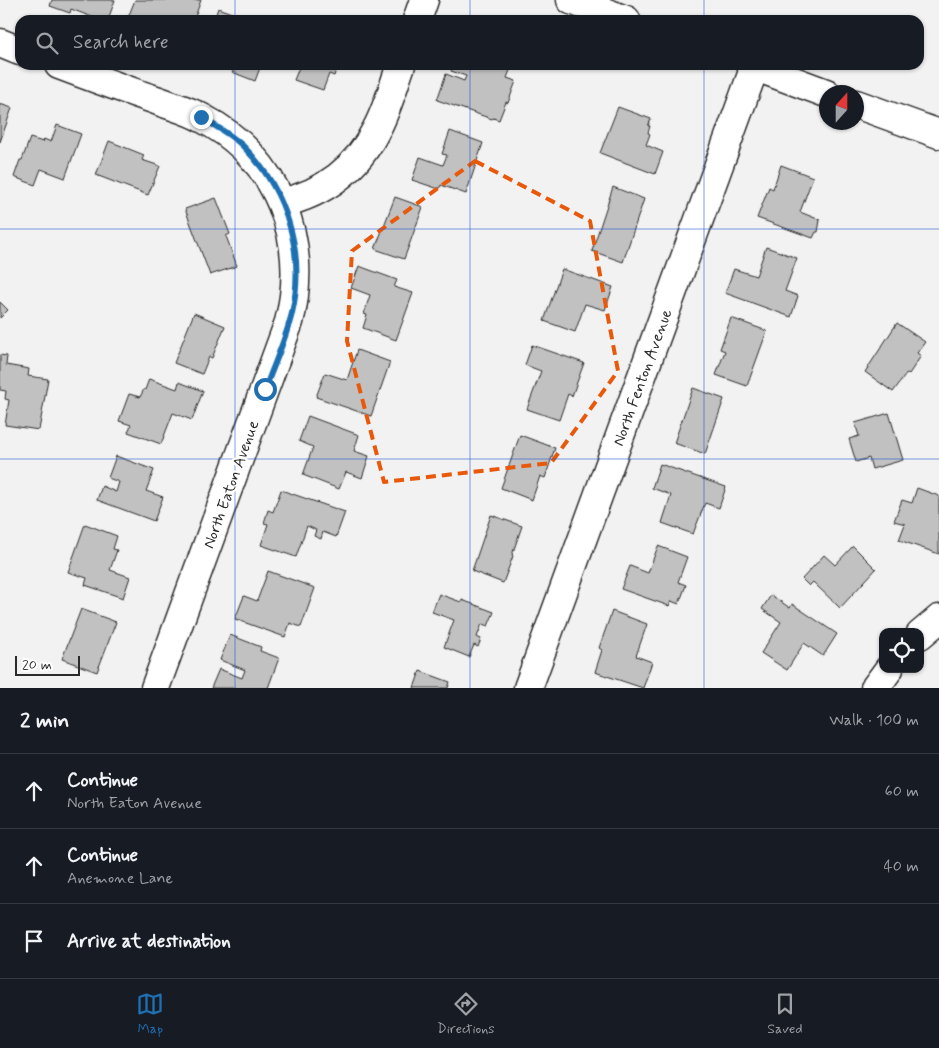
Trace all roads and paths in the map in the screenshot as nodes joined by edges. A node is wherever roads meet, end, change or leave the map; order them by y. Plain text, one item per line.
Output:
1 (424, 0) edge
2 (571, 0) edge
3 (419, 15) edge
4 (612, 15) edge
5 (0, 43) edge
6 (15, 49) edge
7 (73, 70) edge
8 (398, 70) edge
9 (752, 70) edge
10 (764, 70) edge
11 (819, 90) edge
12 (864, 107) edge
13 (939, 134) edge
14 (282, 203) junction
15 (939, 619) edge
16 (924, 632) edge
17 (886, 673) edge
18 (155, 688) edge
19 (528, 688) edge
20 (875, 688) edge

1 - 3 street
2 - 4 street
5 - 6 street
7 - 14 street, North Eaton Avenue
8 - 14 street
9 - 19 street, North Fenton Avenue
10 - 11 street
12 - 13 street
14 - 18 street, North Eaton Avenue
15 - 16 street
17 - 20 street

